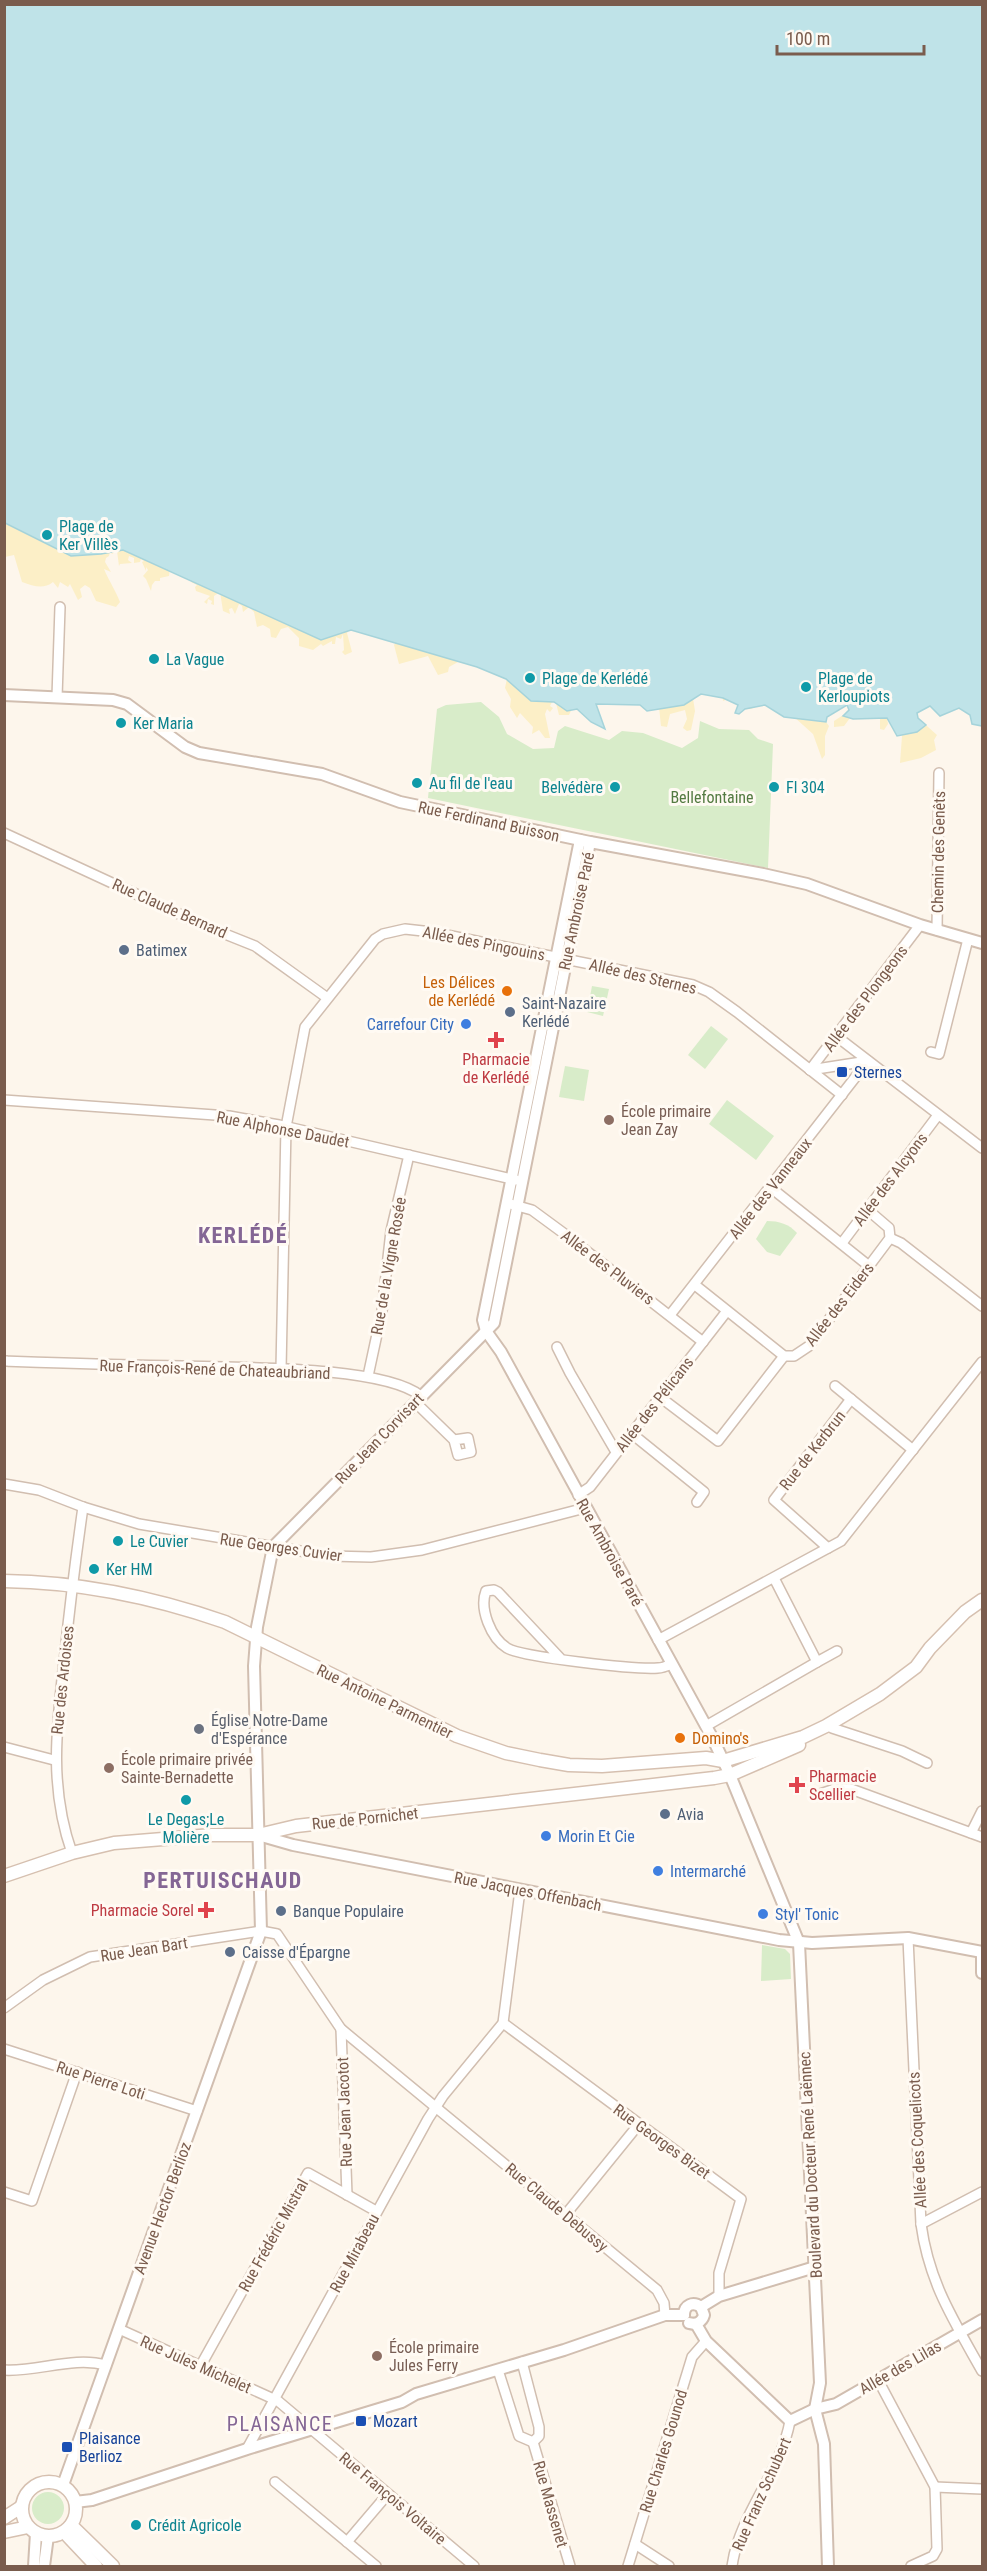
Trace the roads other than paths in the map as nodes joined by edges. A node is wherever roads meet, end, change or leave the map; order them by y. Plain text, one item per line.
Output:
1 (60, 607) dead end
2 (4, 695) edge
3 (57, 698) junction
4 (939, 773) dead end
5 (4, 833) edge
6 (585, 841) junction
7 (920, 926) junction
8 (937, 930) junction
9 (968, 939) junction
10 (982, 943) edge
11 (562, 959) junction
12 (326, 997) junction
13 (836, 1036) junction
14 (931, 1052) dead end
15 (868, 1061) junction
16 (810, 1070) junction
17 (842, 1095) junction
18 (4, 1100) edge
19 (938, 1115) junction
20 (286, 1127) junction
21 (982, 1148) edge
22 (409, 1155) junction
23 (517, 1180) junction
24 (770, 1187) junction
25 (512, 1204) junction
26 (868, 1210) junction
27 (890, 1238) junction
28 (842, 1243) junction
29 (869, 1266) junction
30 (695, 1285) junction
31 (982, 1306) edge
32 (727, 1311) junction
33 (670, 1315) junction
34 (486, 1330) junction
35 (703, 1342) junction
36 (557, 1347) dead end
37 (784, 1356) junction
38 (4, 1361) edge
39 (982, 1362) edge
40 (281, 1369) junction
41 (368, 1376) junction
42 (835, 1386) dead end
43 (660, 1396) junction
44 (418, 1399) junction
45 (851, 1399) junction
46 (631, 1433) junction
47 (454, 1440) dead end
48 (913, 1450) junction
49 (616, 1452) junction
50 (4, 1484) edge
51 (578, 1495) junction
52 (697, 1502) dead end
53 (83, 1507) junction
54 (585, 1508) junction
55 (273, 1547) junction
56 (828, 1548) junction
57 (774, 1578) junction
58 (4, 1581) edge
59 (73, 1585) junction
60 (982, 1600) edge
61 (982, 1605) edge
62 (256, 1637) junction
63 (658, 1640) junction
64 (837, 1651) dead end
65 (561, 1659) junction
66 (817, 1662) junction
67 (671, 1665) junction
68 (706, 1726) junction
69 (832, 1728) junction
70 (4, 1747) edge
71 (54, 1760) junction
72 (723, 1761) junction
73 (927, 1763) dead end
74 (730, 1776) junction
75 (820, 1794) dead end
76 (982, 1811) edge
77 (971, 1833) junction
78 (258, 1835) junction
79 (982, 1837) edge
80 (72, 1852) junction
81 (4, 1876) edge
82 (519, 1890) junction
83 (261, 1931) junction
84 (908, 1938) junction
85 (799, 1943) junction
86 (982, 1952) edge
87 (982, 1973) edge
88 (4, 2008) edge
89 (503, 2023) junction
90 (341, 2029) junction
91 (4, 2049) edge
92 (77, 2072) junction
93 (435, 2109) junction
94 (197, 2111) junction
95 (639, 2124) junction
96 (4, 2192) edge
97 (982, 2192) edge
98 (347, 2195) junction
99 (376, 2211) junction
100 (566, 2214) junction
101 (921, 2224) junction
102 (814, 2267) junction
103 (719, 2296) junction
104 (701, 2307) junction
105 (665, 2315) junction
106 (684, 2315) junction
107 (982, 2320) edge
108 (696, 2324) junction
109 (119, 2330) junction
110 (961, 2333) junction
111 (706, 2341) junction
112 (522, 2362) junction
113 (106, 2365) junction
114 (201, 2365) junction
115 (4, 2370) edge
116 (498, 2370) junction
117 (982, 2371) edge
118 (878, 2380) junction
119 (273, 2398) junction
120 (815, 2409) junction
121 (790, 2421) junction
122 (311, 2430) junction
123 (533, 2442) junction
124 (247, 2448) junction
125 (275, 2482) dead end
126 (63, 2485) junction
127 (935, 2487) junction
128 (982, 2489) edge
129 (387, 2495) junction
130 (75, 2502) junction
131 (21, 2507) junction
132 (4, 2518) edge
133 (67, 2529) junction
134 (32, 2530) junction
135 (4, 2532) edge
136 (48, 2536) junction
137 (347, 2542) junction
138 (635, 2544) junction
139 (933, 2556) junction
140 (34, 2566) edge
141 (44, 2566) edge
142 (96, 2566) edge
143 (114, 2566) edge
144 (376, 2566) edge
145 (474, 2566) edge
146 (570, 2566) edge
147 (628, 2566) edge
148 (669, 2566) edge
149 (732, 2566) edge
150 (828, 2566) edge
151 (911, 2566) edge
152 (933, 2566) edge

1 - 3 street
2 - 3 street, Rue Ferdinand Buisson
3 - 6 street, Rue Ferdinand Buisson
4 - 8 street, Chemin des Genêts
5 - 12 street, Rue Claude Bernard
6 - 7 street, Rue Ferdinand Buisson
6 - 11 street, Rue Ambroise Paré
7 - 8 street, Rue Ferdinand Buisson
7 - 13 street, Allée des Plongeons
8 - 9 street, Rue Ferdinand Buisson
9 - 10 street, Rue Ferdinand Buisson
9 - 14 street
11 - 12 street, Allée des Pingouins
11 - 16 street, Allée des Sternes
11 - 23 street, Rue Ambroise Paré
12 - 20 street, Allée des Pingouins
13 - 15 street
13 - 16 street, Allée des Plongeons
15 - 16 street
15 - 17 street, Allée des Vanneaux
15 - 19 street
16 - 17 street, Allée des Sternes
17 - 24 street, Allée des Vanneaux
18 - 20 street, Rue Alphonse Daudet
19 - 21 street
19 - 26 street, Allée des Alcyons
20 - 22 street, Rue Alphonse Daudet
20 - 40 street, Allée des Pingouins
22 - 23 street, Rue Alphonse Daudet
22 - 41 street, Rue de la Vigne Rosée
23 - 25 street, Rue Ambroise Paré
24 - 28 street
24 - 30 street, Allée des Vanneaux
25 - 33 street, Allée des Pluviers
25 - 34 street, Rue Ambroise Paré
26 - 27 street
26 - 28 street, Allée des Alcyons
27 - 29 street, Allée des Eiders
27 - 31 street
28 - 29 street
29 - 37 street, Allée des Eiders
30 - 32 street, Allée des Eiders
30 - 33 street, Allée des Vanneaux
32 - 35 street, Allée des Pélicans
32 - 37 street, Allée des Eiders
33 - 35 street, Allée des Pluviers
34 - 44 street, Rue Jean Corvisart
34 - 51 street, Rue Ambroise Paré
35 - 43 street, Allée des Pélicans
36 - 49 street
37 - 43 street
38 - 40 street, Rue François-René de Chateaubriand
39 - 48 street
40 - 41 street, Rue François-René de Chateaubriand
41 - 44 street, Rue François-René de Chateaubriand
42 - 45 street, Rue de Kerbrun
43 - 46 street, Allée des Pélicans
44 - 47 street, Rue François-René de Chateaubriand
44 - 55 street, Rue Jean Corvisart
45 - 48 street, Rue de Kerbrun
45 - 56 street, Rue de Kerbrun
46 - 49 street, Allée des Pélicans
46 - 52 street
48 - 56 street
49 - 51 street, Allée des Pélicans
50 - 53 street, Rue Georges Cuvier
51 - 54 street, Rue Ambroise Paré
53 - 55 street, Rue Georges Cuvier
53 - 59 street, Rue des Ardoises
54 - 55 street, Rue Georges Cuvier
54 - 63 street, Rue Ambroise Paré
55 - 62 street
56 - 57 street
57 - 63 street
57 - 66 street
58 - 59 main road, Rue Antoine Parmentier
59 - 62 main road, Rue Antoine Parmentier
59 - 71 street, Rue des Ardoises
60 - 72 main road, Rue Antoine Parmentier
61 - 69 main road, Rue de Pornichet
62 - 72 main road, Rue Antoine Parmentier
62 - 78 street
63 - 67 street, Rue Ambroise Paré
64 - 66 street
65 - 65 street
65 - 67 street
66 - 68 street
67 - 68 street, Rue Ambroise Paré
68 - 72 street, Rue Ambroise Paré
69 - 73 street
69 - 74 main road, Rue de Pornichet
70 - 71 street
71 - 80 street, Rue des Ardoises
72 - 74 street, Rue Ambroise Paré
74 - 78 main road, Rue de Pornichet
74 - 85 street, Boulevard du Docteur René Laënnec
75 - 77 street
76 - 77 street
77 - 79 street
78 - 80 main road, Rue de Pornichet
78 - 82 street, Rue Jacques Offenbach
78 - 83 street
80 - 81 main road, Rue de Pornichet
82 - 85 street, Rue Jacques Offenbach
82 - 89 street
83 - 88 street, Rue Jean Bart
83 - 90 street, Rue Claude Debussy
83 - 94 street, Avenue Hector Berlioz
84 - 85 street, Rue Jacques Offenbach
84 - 86 street, Rue Jacques Offenbach
84 - 101 street, Allée des Coquelicots
85 - 102 street, Boulevard du Docteur René Laënnec
86 - 87 street
89 - 93 street, Rue Mirabeau
89 - 95 street, Rue Georges Bizet
90 - 93 street, Rue Claude Debussy
90 - 98 street, Rue Jean Jacotot
91 - 92 street, Rue Pierre Loti
92 - 94 street, Rue Pierre Loti
92 - 96 street
93 - 99 street, Rue Mirabeau
93 - 100 street, Rue Claude Debussy
94 - 109 street, Avenue Hector Berlioz
95 - 100 street
95 - 103 street, Rue Georges Bizet
97 - 101 street
98 - 99 street, Rue Frédéric Mistral
98 - 114 street, Rue Frédéric Mistral
99 - 119 street, Rue Mirabeau
100 - 105 street, Rue Claude Debussy
101 - 110 street, Allée des Coquelicots
102 - 103 street
102 - 120 street, Boulevard du Docteur René Laënnec
103 - 104 street
104 - 106 street
104 - 108 street
105 - 106 street
105 - 112 street
106 - 108 street
107 - 110 street, Allée des Lilas
108 - 111 street
109 - 113 street, Avenue Hector Berlioz
109 - 114 street, Rue Jules Michelet
110 - 117 street, Allée des Coquelicots
110 - 118 street, Allée des Lilas
111 - 121 street
111 - 138 street, Rue Charles Gounod
112 - 116 street
112 - 123 street
113 - 115 street
113 - 126 street, Avenue Hector Berlioz
114 - 119 street, Rue Jules Michelet
116 - 122 street
116 - 123 street
118 - 120 street, Allée des Lilas
118 - 127 street
119 - 122 street, Rue Jules Michelet
119 - 124 street, Rue Mirabeau
120 - 121 street, Allée des Lilas
120 - 150 street, Boulevard du Docteur René Laënnec
121 - 149 street, Rue Franz Schubert
122 - 124 street
122 - 129 street, Rue François Voltaire
123 - 146 street, Rue Massenet
124 - 130 street
125 - 137 street
126 - 130 main road
126 - 131 main road
127 - 128 street
127 - 139 street
129 - 137 street
129 - 145 street, Rue François Voltaire
130 - 133 main road
131 - 132 main road
131 - 134 main road
133 - 136 main road
133 - 142 main road
133 - 143 main road
134 - 135 main road
134 - 136 main road
134 - 140 street
136 - 141 street
137 - 144 street
138 - 147 street, Rue Charles Gounod
138 - 148 street
139 - 151 street
139 - 152 street

